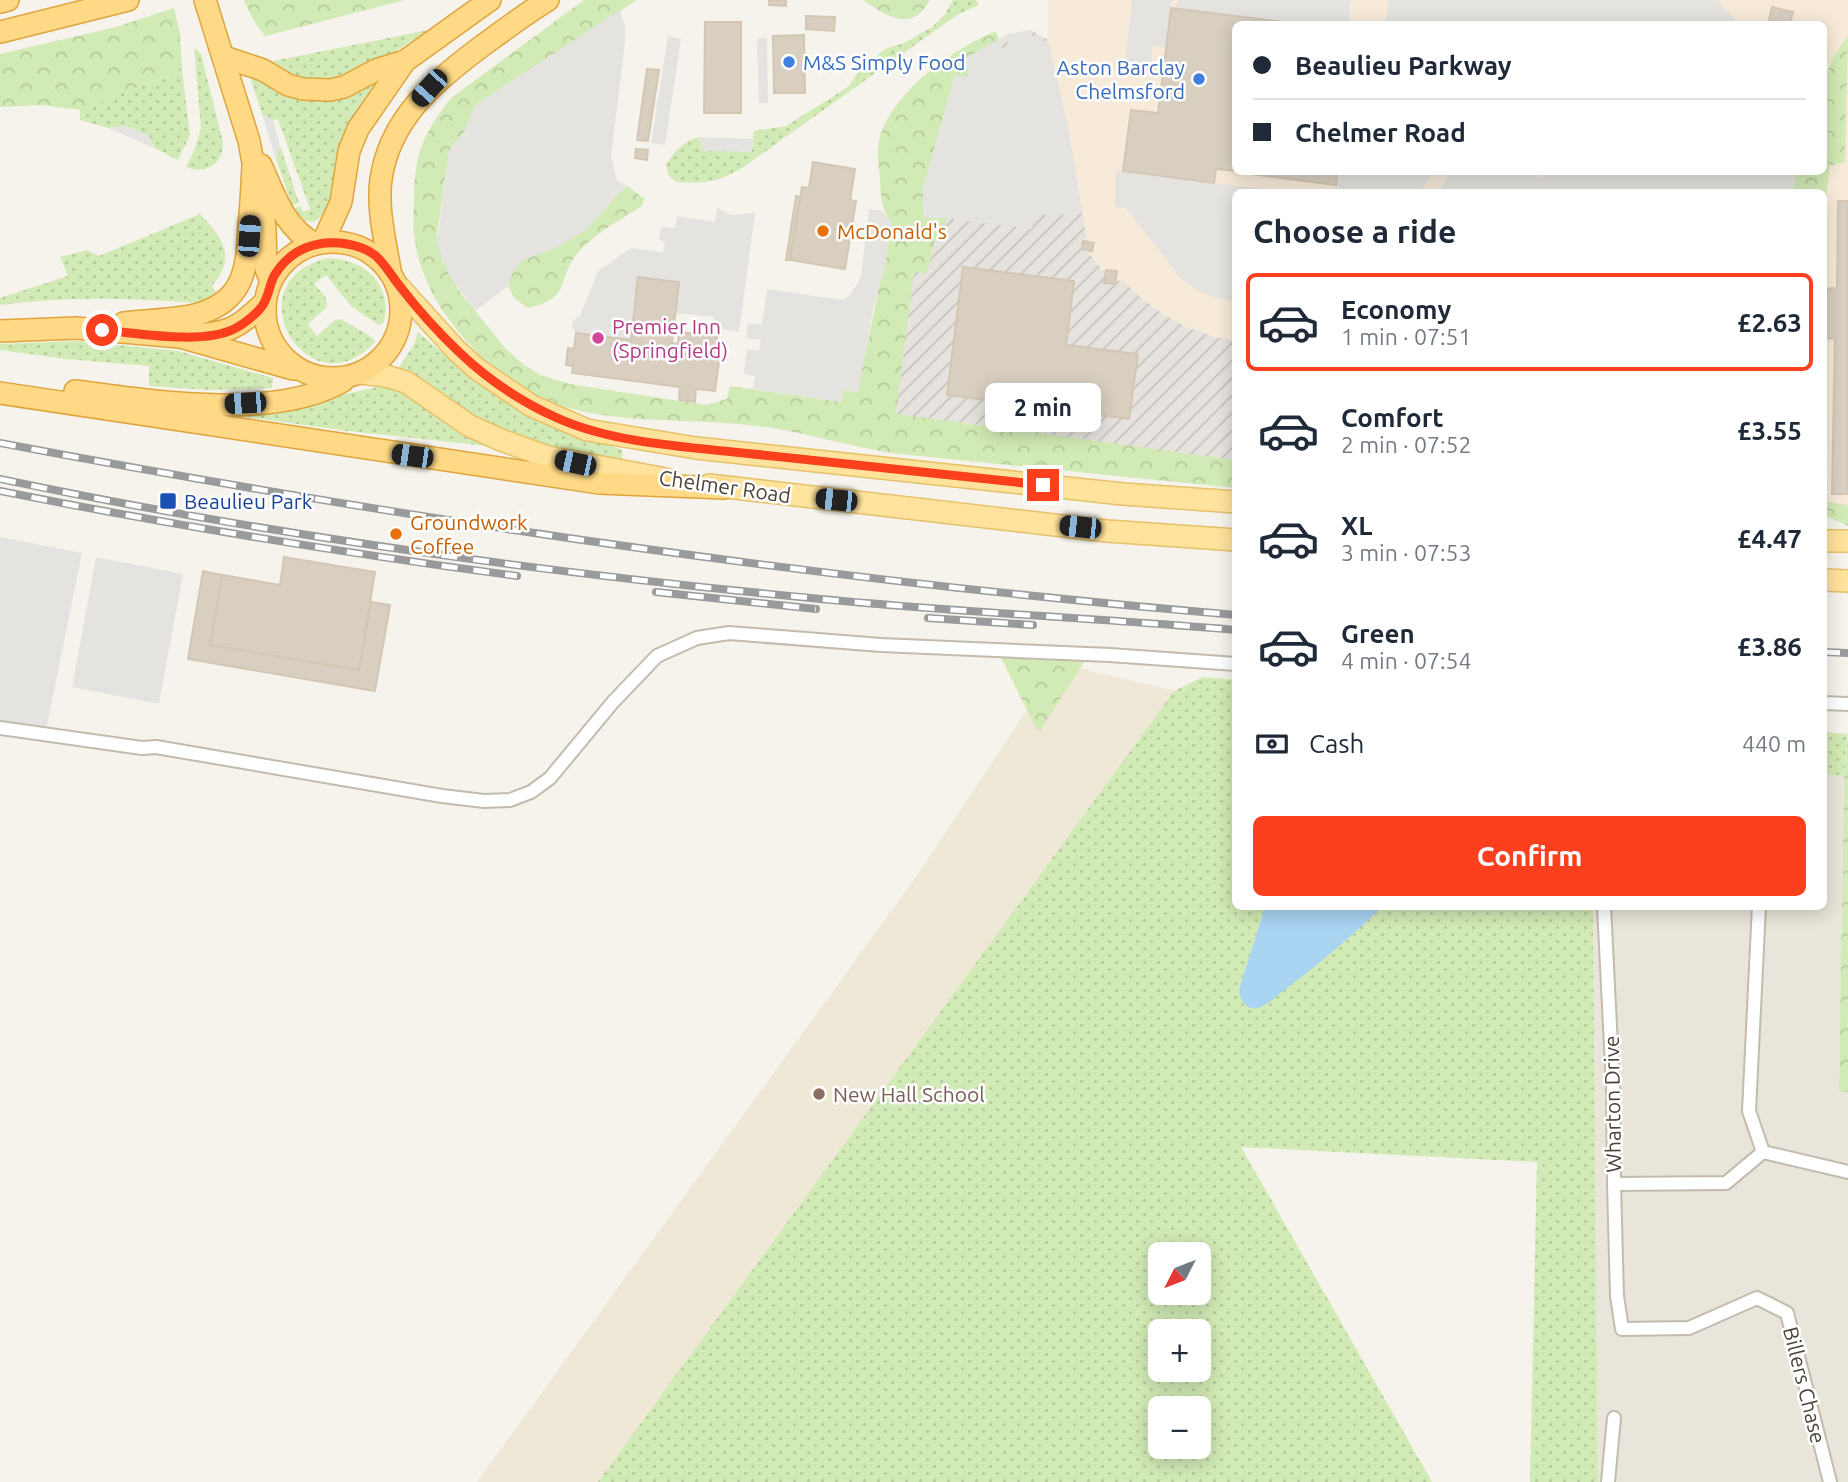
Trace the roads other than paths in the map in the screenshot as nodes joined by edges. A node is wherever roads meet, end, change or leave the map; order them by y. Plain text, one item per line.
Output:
1 (8, 0) edge
2 (128, 0) edge
3 (205, 0) edge
4 (490, 0) edge
5 (548, 0) edge
6 (0, 2) edge
7 (0, 32) edge
8 (224, 57) junction
9 (405, 61) junction
10 (249, 141) junction
11 (253, 166) junction
12 (319, 243) junction
13 (395, 278) junction
14 (268, 292) junction
15 (76, 328) junction
16 (0, 331) edge
17 (180, 337) junction
18 (298, 371) junction
19 (353, 376) junction
20 (0, 382) edge
21 (0, 393) edge
22 (724, 488) junction
23 (1232, 502) edge
24 (1232, 540) edge
25 (1827, 541) edge
26 (1848, 541) edge
27 (1827, 580) edge
28 (1848, 581) edge
29 (1232, 664) edge
30 (1827, 703) edge
31 (1848, 704) edge
32 (0, 728) edge
33 (1604, 910) edge
34 (1759, 910) edge
35 (1763, 1152) junction
36 (1848, 1172) edge
37 (1614, 1184) junction
38 (1614, 1418) dead end
39 (1608, 1482) edge
40 (1829, 1482) edge

1 - 6 highway
2 - 7 highway
3 - 8 highway
4 - 9 highway
5 - 13 highway
8 - 9 highway
8 - 10 highway
9 - 12 highway
10 - 11 highway
10 - 12 highway
11 - 14 highway
11 - 15 highway
12 - 13 highway
12 - 14 highway
13 - 19 highway
13 - 23 main road, Chelmer Road
14 - 17 highway
14 - 18 highway
15 - 16 highway
15 - 17 highway
17 - 18 highway
18 - 19 highway
19 - 20 highway
19 - 22 main road, Chelmer Road
21 - 22 highway
22 - 24 main road, Chelmer Road
25 - 26 main road
27 - 28 main road
29 - 32 street
30 - 31 street
33 - 37 street, Wharton Drive
34 - 35 street
35 - 36 street
35 - 37 street, Wharton Drive
37 - 40 street, Billers Chase
38 - 39 street

